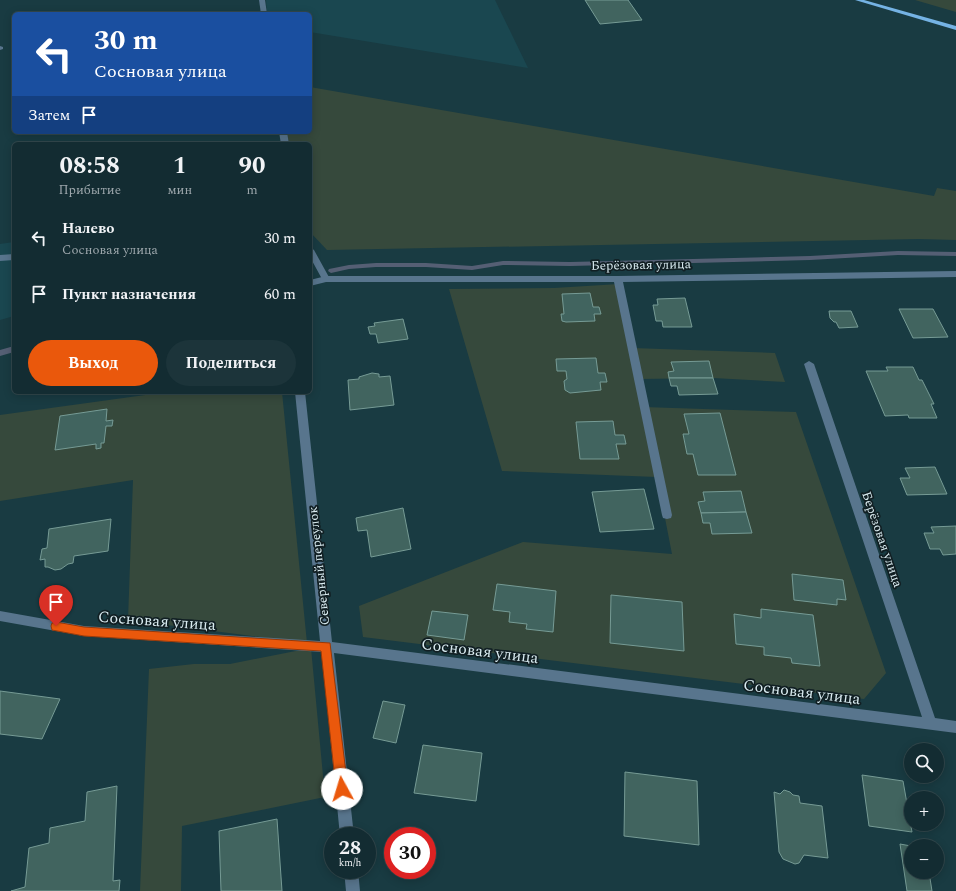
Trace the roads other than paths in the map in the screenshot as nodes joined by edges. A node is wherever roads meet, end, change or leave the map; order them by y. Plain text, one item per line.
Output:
1 (262, 0) edge
2 (859, 0) edge
3 (264, 12) edge
4 (956, 28) edge
5 (312, 254) edge
6 (12, 256) edge
7 (0, 258) edge
8 (956, 274) edge
9 (618, 278) junction
10 (326, 279) junction
11 (312, 282) edge
12 (809, 364) dead end
13 (300, 394) edge
14 (667, 515) dead end
15 (0, 616) edge
16 (326, 647) junction
17 (930, 723) junction
18 (956, 727) edge
19 (346, 827) edge
20 (352, 879) edge
21 (353, 891) edge

1 - 3 street
2 - 4 main road
5 - 10 street
6 - 7 street
8 - 9 street, Берёзовая улица
9 - 10 street, Берёзовая улица
9 - 14 street
10 - 11 street
12 - 17 street, Берёзовая улица
13 - 16 street, Северный переулок
15 - 16 street, Сосновая улица
16 - 17 street, Сосновая улица
16 - 19 street, Северный переулок
17 - 18 street, Сосновая улица
20 - 21 street

